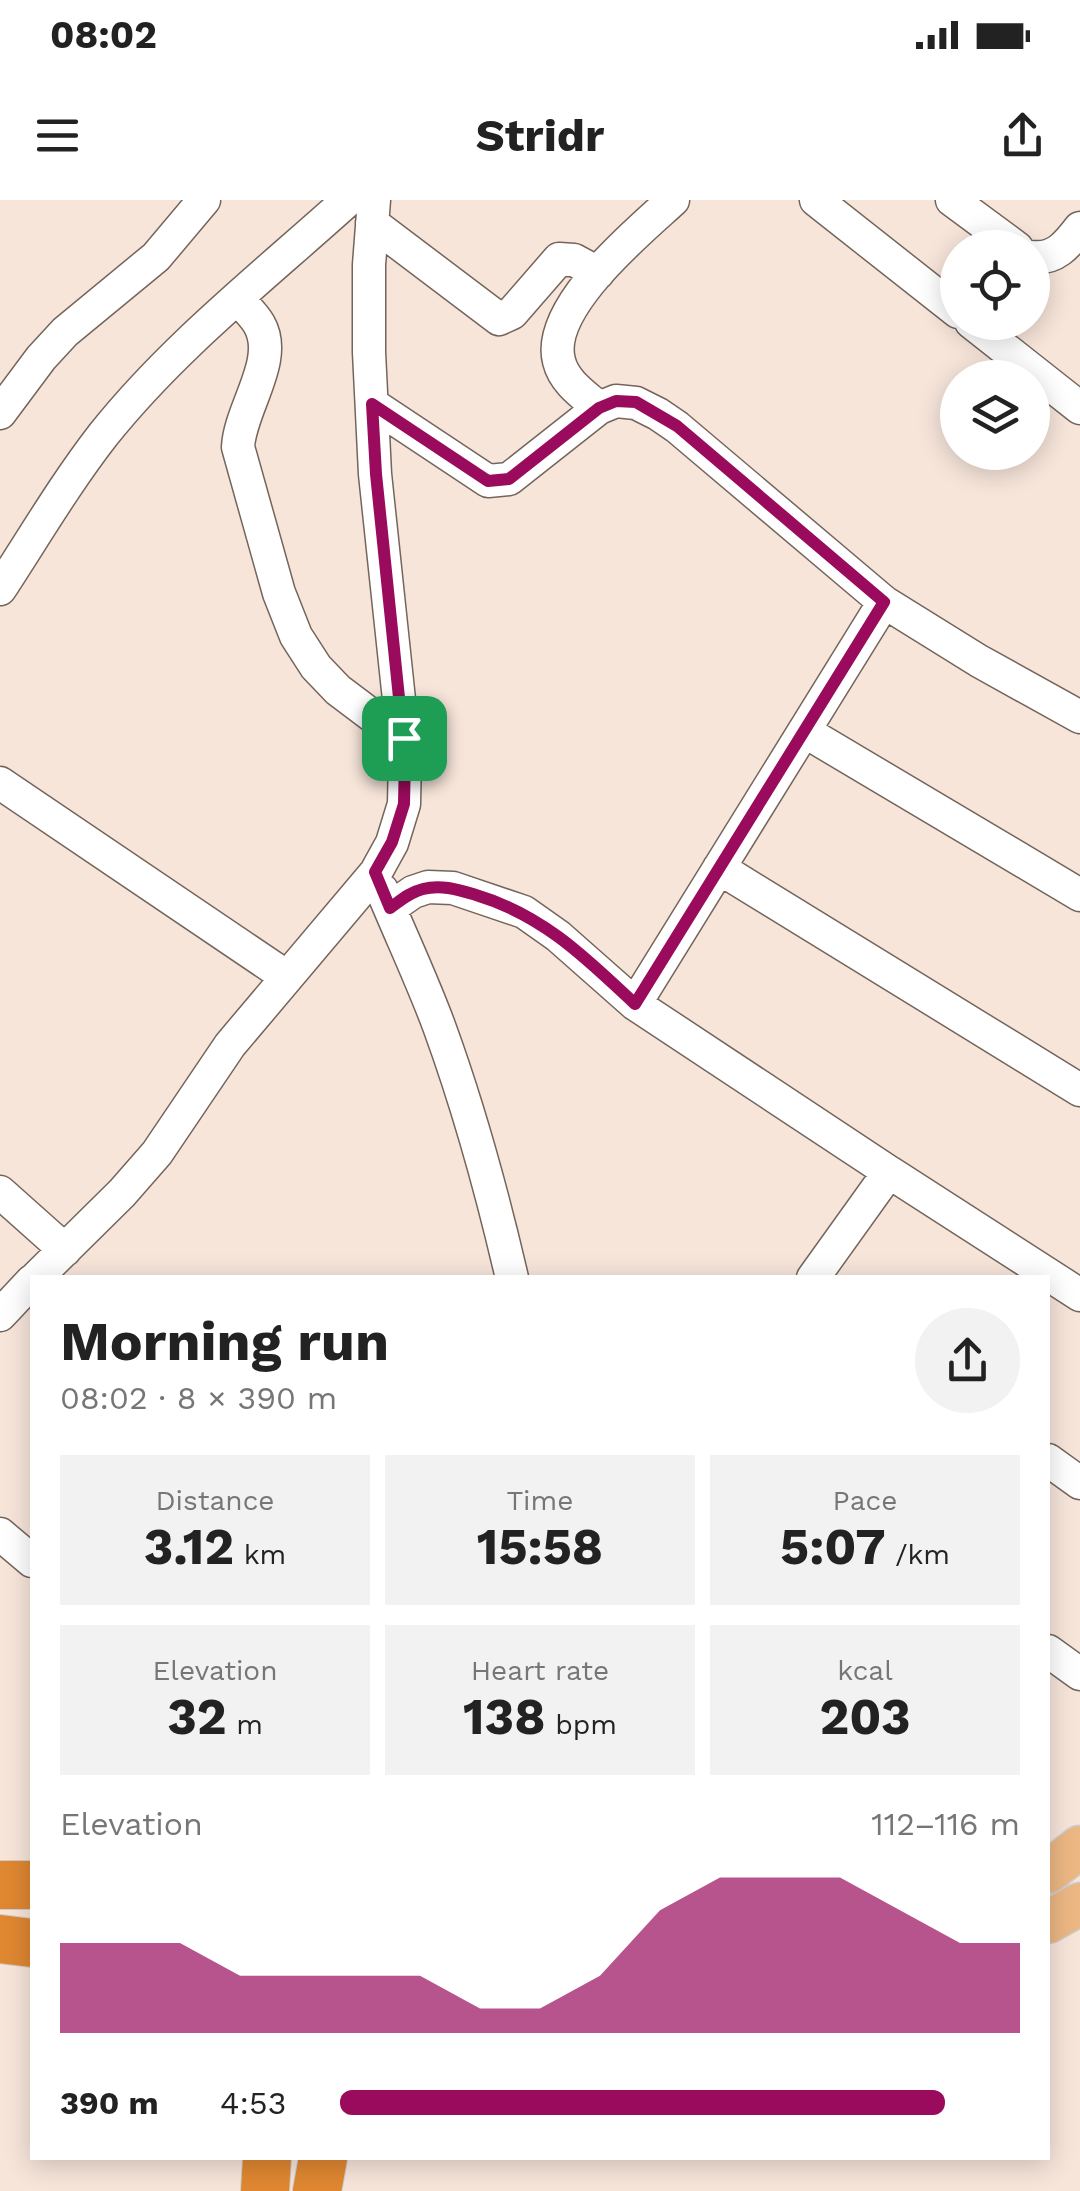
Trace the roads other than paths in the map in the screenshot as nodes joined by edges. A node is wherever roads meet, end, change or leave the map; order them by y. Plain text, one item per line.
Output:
1 (204, 200) edge
2 (348, 200) edge
3 (673, 200) edge
4 (816, 200) edge
5 (952, 200) edge
6 (373, 212) edge
7 (1080, 228) edge
8 (993, 230) edge
9 (1050, 257) edge
10 (598, 273) junction
11 (940, 298) edge
12 (238, 299) junction
13 (995, 340) edge
14 (372, 404) junction
15 (599, 408) junction
16 (1080, 408) edge
17 (0, 413) edge
18 (0, 588) edge
19 (884, 602) junction
20 (1080, 717) edge
21 (804, 731) junction
22 (404, 738) junction
23 (0, 782) edge
24 (720, 868) junction
25 (375, 872) junction
26 (1080, 895) edge
27 (390, 908) junction
28 (287, 977) junction
29 (635, 1004) junction
30 (1080, 1090) edge
31 (889, 1172) junction
32 (0, 1192) edge
33 (47, 1270) edge
34 (511, 1275) edge
35 (815, 1275) edge
36 (1049, 1275) edge
37 (1050, 1276) edge
38 (30, 1284) edge
39 (1080, 1295) edge
40 (2, 1308) edge
41 (1050, 1461) edge
42 (1080, 1482) edge
43 (0, 1534) edge
44 (30, 1559) edge
45 (1050, 1652) edge
46 (1080, 1674) edge
47 (1080, 1847) edge
48 (1050, 1870) edge
49 (0, 1885) edge
50 (30, 1885) edge
51 (1080, 1904) edge
52 (1050, 1921) edge
53 (0, 1939) edge
54 (30, 1943) edge
55 (268, 2160) edge
56 (323, 2160) edge
57 (265, 2191) edge
58 (317, 2191) edge

1 - 17 street
2 - 12 street
3 - 10 street
4 - 11 street
5 - 8 street
6 - 10 street
6 - 14 street
7 - 9 street
10 - 15 street
12 - 18 street
12 - 22 street
13 - 16 street
14 - 15 street
14 - 22 street
15 - 19 street
19 - 20 street
19 - 21 street
21 - 24 street
21 - 26 street
22 - 25 street
23 - 28 street
24 - 29 street
24 - 30 street
25 - 27 street
25 - 28 street
27 - 29 street
27 - 34 street
28 - 33 street
29 - 31 street
31 - 35 street
31 - 36 street
32 - 33 street
37 - 39 street
38 - 40 street
41 - 42 street
43 - 44 street
45 - 46 street
47 - 48 main road
49 - 50 highway
51 - 52 main road
53 - 54 highway
55 - 57 highway
56 - 58 highway

